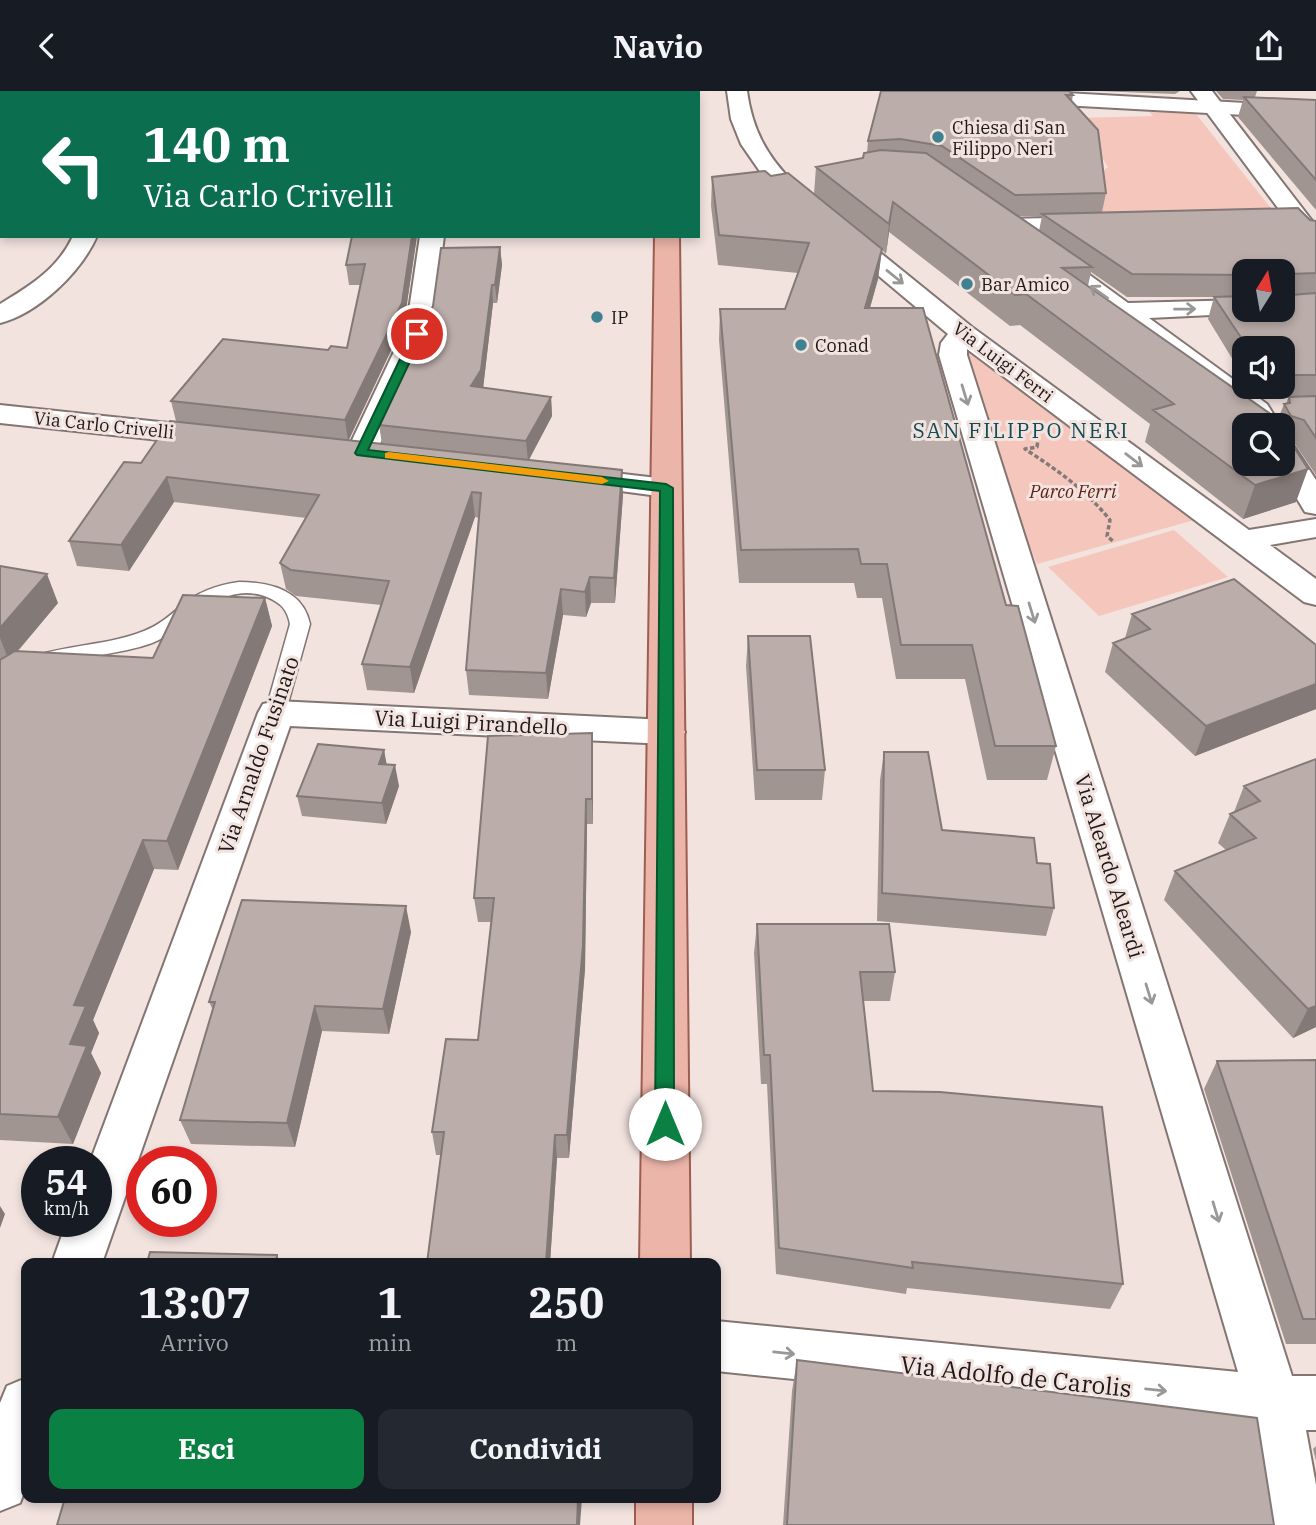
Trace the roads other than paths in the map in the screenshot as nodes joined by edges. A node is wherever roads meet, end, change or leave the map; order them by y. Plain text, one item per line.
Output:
1 (737, 91) edge
2 (919, 91) edge
3 (1026, 94) edge
4 (1209, 99) edge
5 (1316, 113) edge
6 (1308, 219) edge
7 (1271, 220) edge
8 (1117, 223) edge
9 (84, 238) edge
10 (432, 238) edge
11 (667, 238) edge
12 (1316, 242) edge
13 (1232, 308) edge
14 (1125, 310) junction
15 (0, 315) edge
16 (963, 333) junction
17 (1293, 409) edge
18 (1256, 413) edge
19 (1279, 413) edge
20 (0, 414) edge
21 (250, 441) edge
22 (361, 453) edge
23 (1295, 471) edge
24 (541, 474) edge
25 (666, 488) junction
26 (1316, 505) edge
27 (1316, 528) edge
28 (1241, 541) junction
29 (1316, 595) edge
30 (0, 684) edge
31 (276, 713) junction
32 (667, 732) junction
33 (112, 1166) edge
34 (86, 1237) edge
35 (79, 1258) edge
36 (665, 1258) edge
37 (721, 1346) edge
38 (1295, 1403) edge
39 (19, 1407) edge
40 (0, 1483) edge
41 (664, 1503) edge
42 (664, 1525) edge
43 (1295, 1525) edge

1 -> 16 street, Via Luigi Ferri
2 - 3 street
3 - 4 street
4 - 5 street
4 - 6 street
6 - 7 street
6 - 12 street
14 -> 8 street
9 - 15 street
10 - 22 street
11 - 25 main road
14 -> 13 street
14 - 18 street
16 -> 28 street, Via Luigi Ferri
16 -> 38 street, Via Aleardo Aleardi
17 - 19 street
20 - 21 street, Via Carlo Crivelli
23 - 26 street
24 - 25 street
25 - 32 main road
27 - 28 street
28 - 29 street, Via Luigi Ferri
30 - 31 lane, Via Arnaldo Fusinato
31 - 32 street, Via Luigi Pirandello
31 - 33 street, Via Arnaldo Fusinato
32 - 36 main road
34 - 35 street
37 -> 38 street, Via Adolfo de Carolis
38 - 43 street, Via Aleardo Aleardi
39 - 40 street
41 - 42 main road

